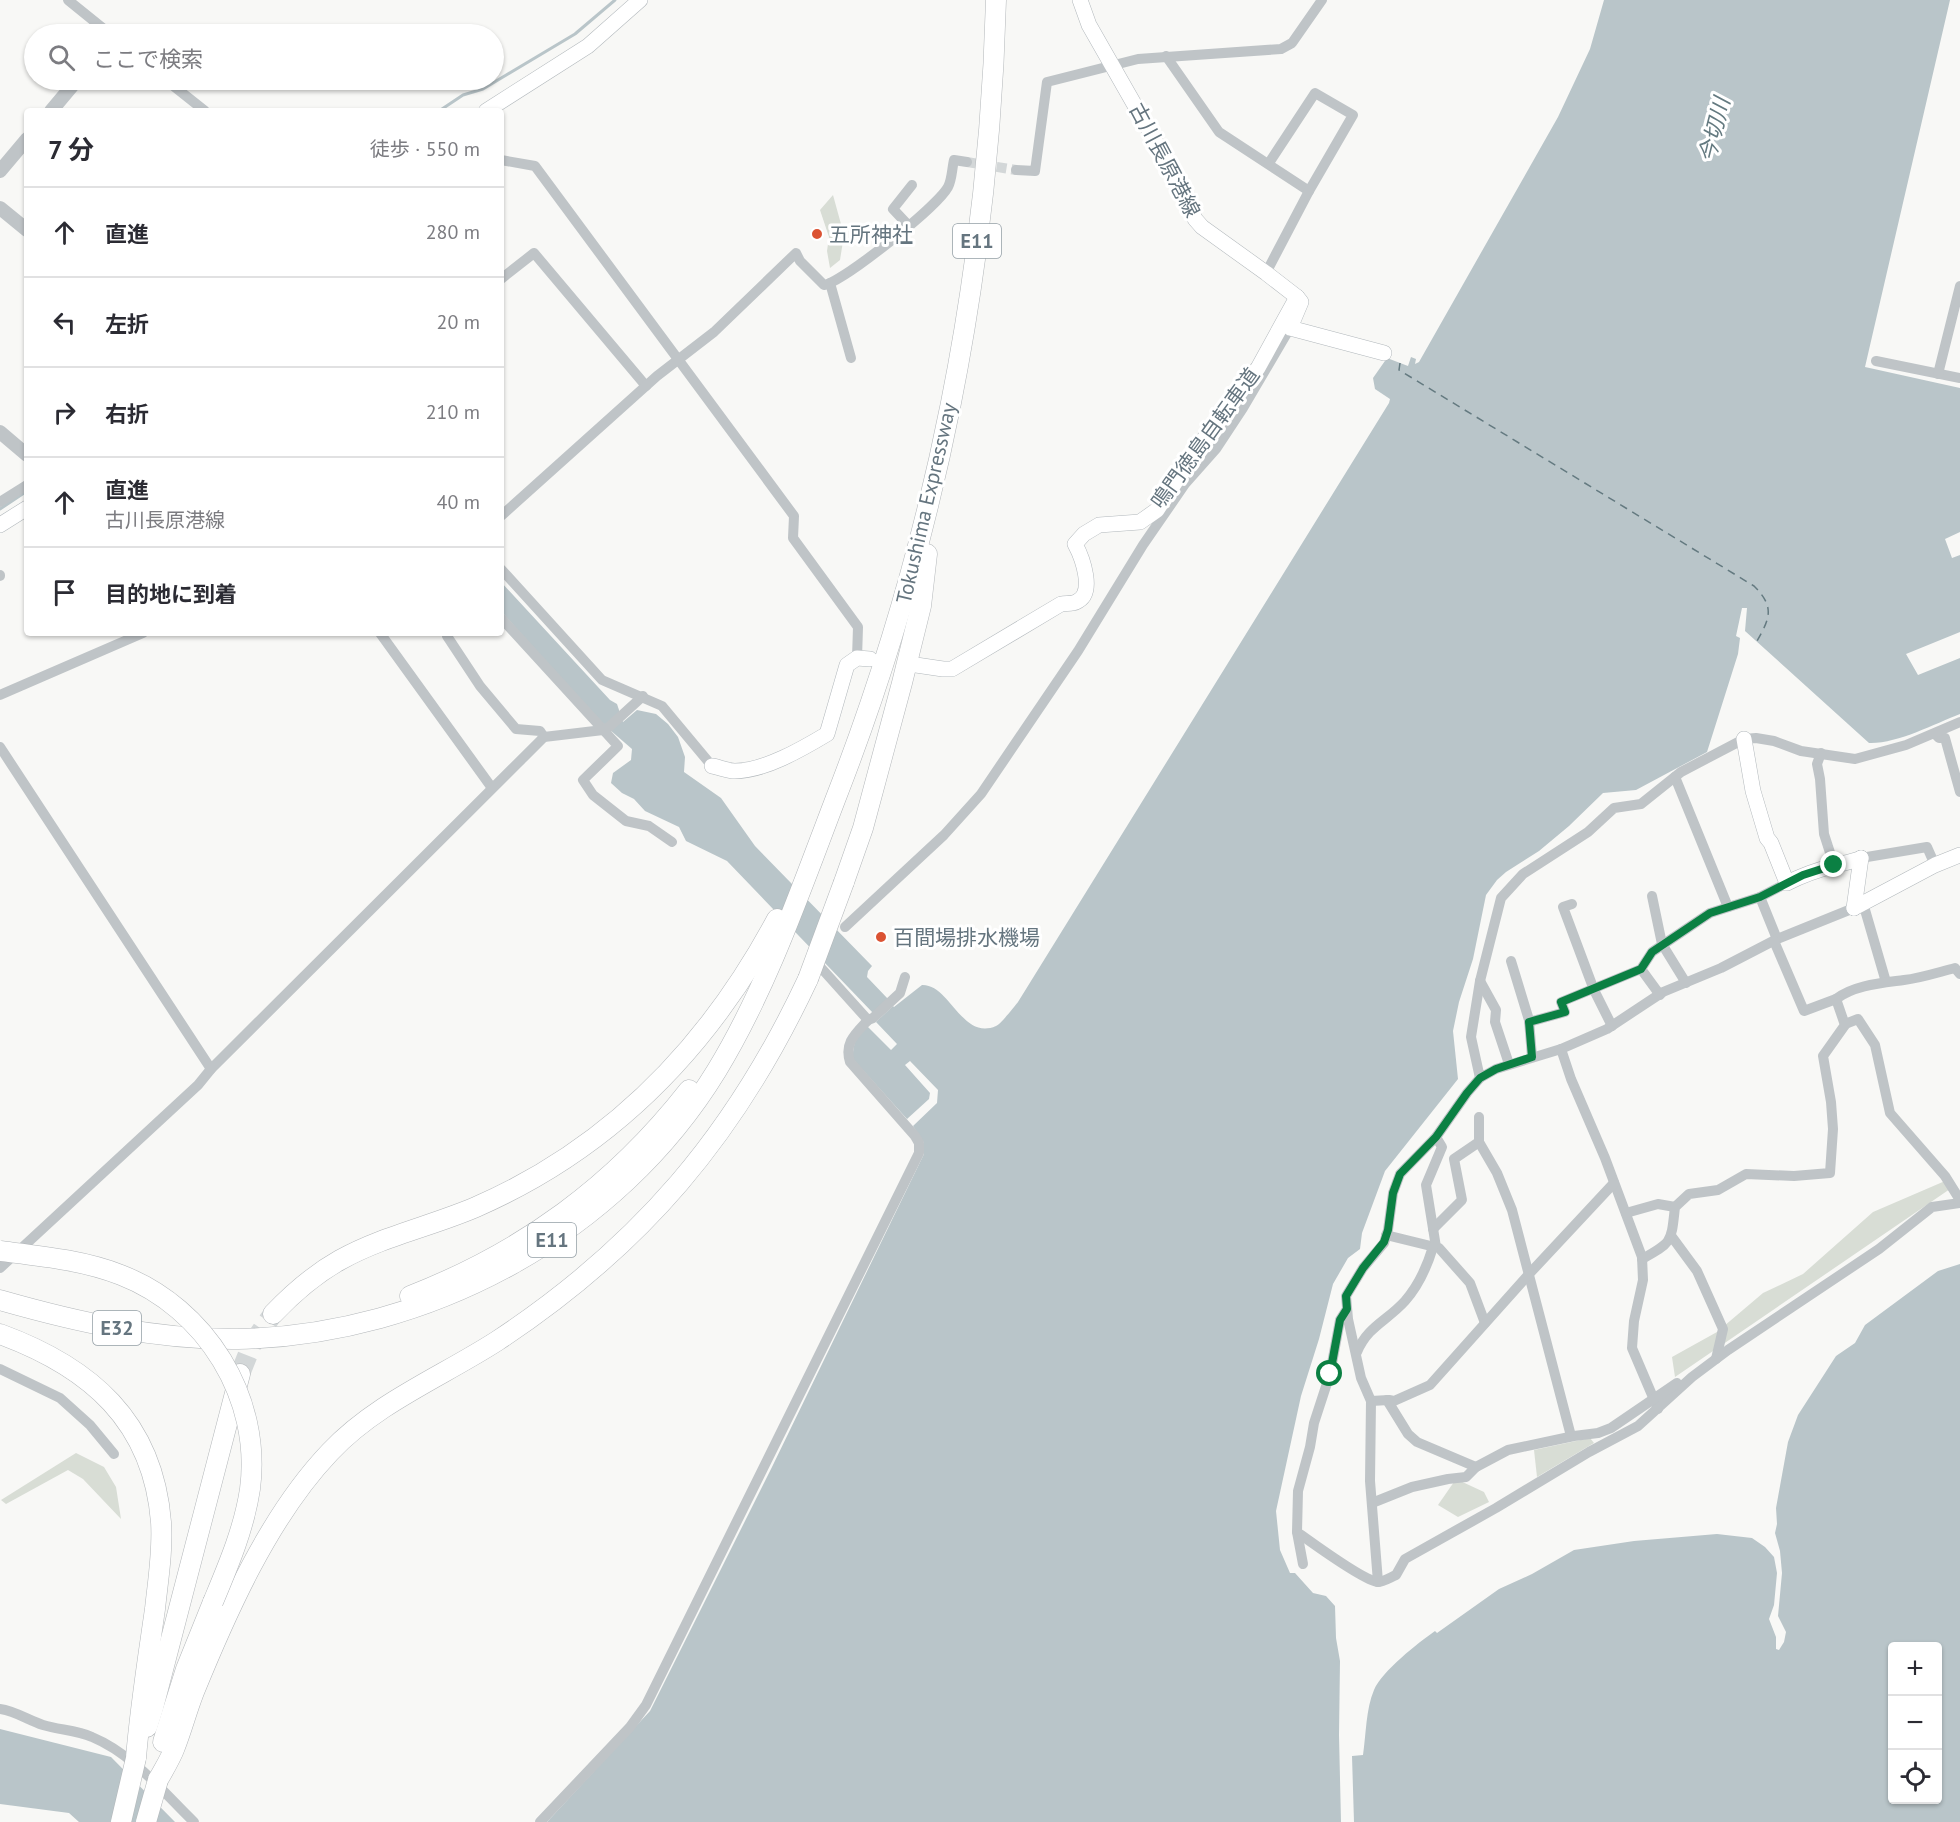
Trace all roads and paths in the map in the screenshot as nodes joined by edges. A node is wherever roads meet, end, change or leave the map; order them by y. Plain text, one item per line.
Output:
1 (68, 0) edge
2 (639, 0) edge
3 (996, 0) edge
4 (1080, 0) edge
5 (1322, 0) edge
6 (98, 24) edge
7 (1166, 56) junction
8 (1111, 65) junction
9 (69, 90) edge
10 (179, 90) edge
11 (54, 108) edge
12 (201, 108) edge
13 (491, 108) edge
14 (24, 143) edge
15 (504, 161) edge
16 (967, 162) dead end
17 (1269, 163) junction
18 (1016, 170) tunnel mouth
19 (0, 171) edge
20 (912, 185) dead end
21 (1309, 191) junction
22 (0, 208) edge
23 (908, 225) junction
24 (24, 228) edge
25 (1266, 273) junction
26 (504, 277) edge
27 (830, 283) junction
28 (1960, 286) edge
29 (1297, 297) junction
30 (1290, 328) junction
31 (1384, 354) dead end
32 (678, 358) junction
33 (851, 358) dead end
34 (1876, 361) dead end
35 (1938, 374) junction
36 (1960, 378) edge
37 (646, 386) junction
38 (0, 432) edge
39 (24, 452) edge
40 (935, 479) junction
41 (24, 487) edge
42 (0, 502) edge
43 (24, 510) edge
44 (504, 513) edge
45 (0, 525) edge
46 (504, 572) edge
47 (504, 621) edge
48 (136, 636) edge
49 (382, 636) edge
50 (447, 636) dead end
51 (863, 658) joint
52 (916, 665) dead end
53 (0, 695) edge
54 (641, 698) junction
55 (1960, 722) edge
56 (606, 728) junction
57 (1935, 734) junction
58 (544, 737) junction
59 (1744, 739) junction
60 (0, 747) edge
61 (1821, 753) junction
62 (712, 766) joint
63 (1675, 777) junction
64 (492, 788) junction
65 (1960, 792) edge
66 (672, 842) dead end
67 (815, 852) junction
68 (1960, 857) edge
69 (1862, 858) junction
70 (1834, 865) junction
71 (1935, 865) junction
72 (1786, 883) junction
73 (1652, 896) dead end
74 (1760, 897) junction
75 (1572, 904) dead end
76 (1858, 906) junction
77 (1728, 907) junction
78 (844, 927) dead end
79 (1775, 940) junction
80 (1662, 944) junction
81 (812, 958) dead end
82 (1511, 962) dead end
83 (1641, 969) junction
84 (1960, 974) edge
85 (905, 977) dead end
86 (1480, 981) junction
87 (1886, 982) junction
88 (1686, 983) junction
89 (1594, 990) junction
90 (1660, 995) junction
91 (1836, 999) junction
92 (870, 1019) junction
93 (1529, 1022) junction
94 (1845, 1024) junction
95 (1612, 1026) junction
96 (1561, 1049) junction
97 (1532, 1057) junction
98 (1509, 1064) junction
99 (212, 1069) junction
100 (1480, 1078) junction
101 (1479, 1117) dead end
102 (1436, 1137) junction
103 (1479, 1142) junction
104 (1614, 1183) junction
105 (1956, 1186) edge
106 (1960, 1202) edge
107 (1674, 1207) junction
108 (1626, 1213) junction
109 (1433, 1229) junction
110 (1386, 1235) junction
111 (1672, 1237) junction
112 (1435, 1247) junction
113 (0, 1251) edge
114 (1642, 1259) junction
115 (0, 1268) edge
116 (1530, 1273) junction
117 (1347, 1309) junction
118 (273, 1314) tunnel mouth
119 (1485, 1323) junction
120 (237, 1333) junction
121 (0, 1334) edge
122 (1357, 1352) junction
123 (1716, 1359) junction
124 (0, 1369) edge
125 (240, 1374) tunnel mouth
126 (1387, 1400) junction
127 (1371, 1401) junction
128 (1656, 1404) junction
129 (1571, 1436) junction
130 (114, 1454) dead end
131 (1476, 1467) junction
132 (1372, 1503) junction
133 (1297, 1532) junction
134 (1304, 1564) dead end
135 (1378, 1582) junction
136 (0, 1709) edge
137 (136, 1758) junction
138 (158, 1780) junction
139 (121, 1822) edge
140 (146, 1822) edge
141 (194, 1822) edge
142 (540, 1822) edge

1 - 6 street
2 - 13 main road
3 - 40 highway, Tokushima Expressway / E11
4 - 8 main road, 古川長原港線
5 - 7 street
7 - 8 street
7 - 17 street
8 - 18 street
8 - 25 main road, 古川長原港線
9 - 11 street
10 - 12 street
14 - 19 street
15 - 32 street
16 - 23 street
17 - 21 street
17 - 21 street
20 - 23 street
21 - 25 street
22 - 24 street
23 - 27 street
25 - 29 main road, 古川長原港線
26 - 37 street
27 - 32 street
27 - 33 street
28 - 35 street
29 - 30 main road
29 - 52 main road, 鳴門徳島自転車道
30 - 31 main road
30 - 78 street
32 - 37 street
32 - 51 street
34 - 35 street
35 - 36 street
37 - 44 street
38 - 39 street
40 - 67 highway, Tokushima Expressway / E11
40 - 138 highway, bridge
41 - 42 street
43 - 45 main road
46 - 54 street
47 - 56 street
48 - 53 street
49 - 64 street
50 - 58 street
51 - 62 main road
54 - 56 street
54 - 62 street
55 - 57 street
56 - 58 street
56 - 66 street
57 - 61 street
57 - 65 street
58 - 64 street
59 - 61 street
59 - 63 street
59 - 72 main road
60 - 99 street
61 - 70 street
63 - 77 street
63 - 86 street
64 - 99 street
67 - 118 highway
67 - 120 highway, Tokushima Expressway / E11
68 - 71 main road
69 - 70 main road
69 - 71 street
69 - 76 main road
70 - 72 main road
71 - 76 main road
72 - 74 street
73 - 80 street
74 - 77 street
74 - 79 street
75 - 89 street
76 - 79 street
76 - 87 street
77 - 80 street
79 - 88 street
79 - 91 street
80 - 83 street
80 - 88 street
81 - 92 street
82 - 93 street
83 - 89 street
83 - 90 street
84 - 87 street
85 - 92 street
86 - 98 street
86 - 100 street
87 - 91 street
88 - 90 street
89 - 93 street
89 - 95 street
90 - 95 street
91 - 94 street
92 - 142 street
93 - 97 street
94 - 105 street
94 - 107 street
95 - 96 street
96 - 97 street
96 - 104 street
97 - 98 street
98 - 100 street
99 - 115 street
100 - 102 street
101 - 103 street
102 - 109 street
102 - 110 street
103 - 109 street
103 - 116 street
104 - 108 street
104 - 116 street
105 - 106 street
106 - 123 street
107 - 108 street
107 - 111 street
108 - 114 street
109 - 112 street
110 - 112 street
110 - 117 street
111 - 114 street
111 - 123 street
112 - 119 street
112 - 122 street
113 - 138 highway, bridge
114 - 128 street
116 - 119 street
116 - 129 street
117 - 122 street
117 - 133 street
119 - 126 street
120 - 120 highway, Tokushima Expressway / E32
121 - 137 highway
122 - 127 street
123 - 128 street
124 - 130 street
125 - 137 highway
126 - 127 street
126 - 131 street
127 - 132 street
128 - 129 street
128 - 135 street
129 - 131 street
131 - 132 street
132 - 135 street
133 - 134 street
133 - 135 street
136 - 141 street
137 - 139 highway, bridge
138 - 140 highway, bridge

